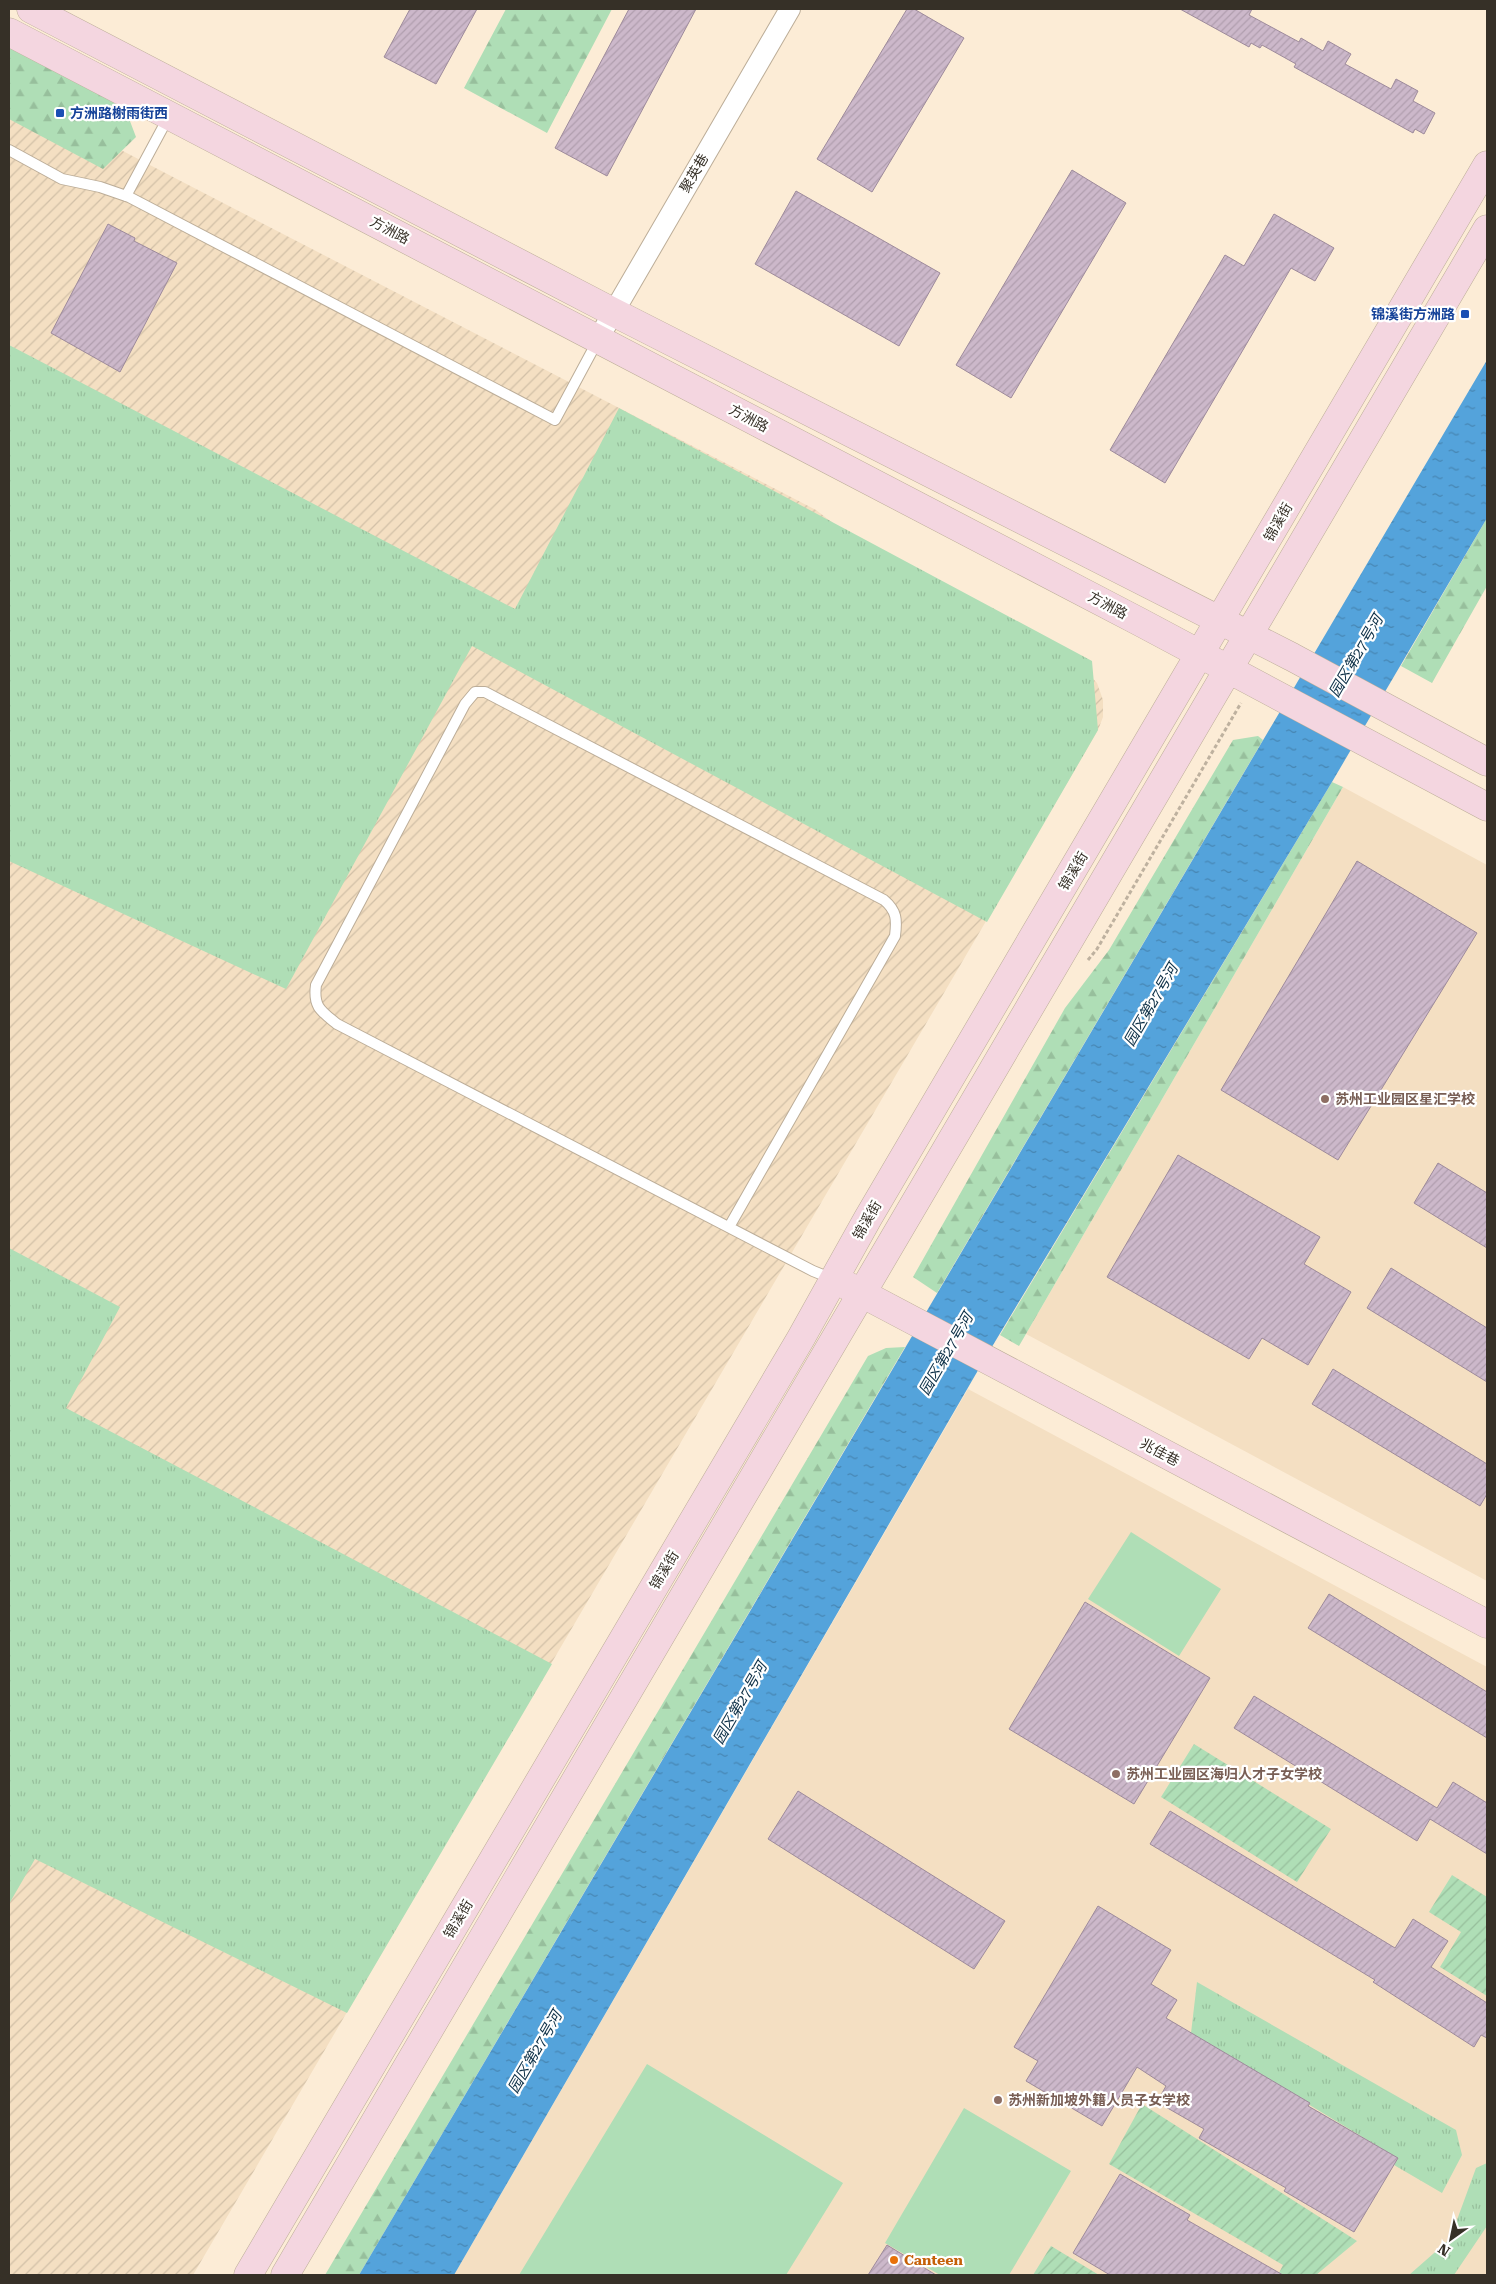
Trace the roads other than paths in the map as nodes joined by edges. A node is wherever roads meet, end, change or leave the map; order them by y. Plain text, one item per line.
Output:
1 (31, 9) edge
2 (790, 9) edge
3 (9, 32) edge
4 (170, 115) junction
5 (9, 150) edge
6 (1487, 165) edge
7 (126, 196) junction
8 (1487, 229) edge
9 (613, 312) junction
10 (598, 339) junction
11 (1220, 621) junction
12 (1249, 636) junction
13 (1201, 654) junction
14 (1228, 669) junction
15 (1487, 762) edge
16 (1487, 807) edge
17 (729, 1227) junction
18 (834, 1279) junction
19 (861, 1293) junction
20 (1487, 1624) edge
21 (248, 2275) edge
22 (285, 2275) edge

1 - 9 main road
2 - 9 street, 聚英巷
3 - 4 main road, 方洲路
4 - 7 lane
4 - 10 main road, 方洲路
5 - 7 lane
6 - 11 main road, 锦溪街
7 - 10 lane
8 - 12 main road
9 - 10 street, 聚英巷
9 - 11 main road
10 - 13 main road, 方洲路
11 - 12 main road
11 - 13 main road, 锦溪街
12 - 14 main road
12 - 15 main road
13 - 14 main road, 方洲路
13 - 18 main road, 锦溪街
14 - 16 main road, 方洲路
14 - 19 main road
17 - 17 lane
17 - 18 lane
18 - 19 main road, 兆佳巷
18 - 21 main road, 锦溪街
19 - 20 main road, 兆佳巷
19 - 22 main road

